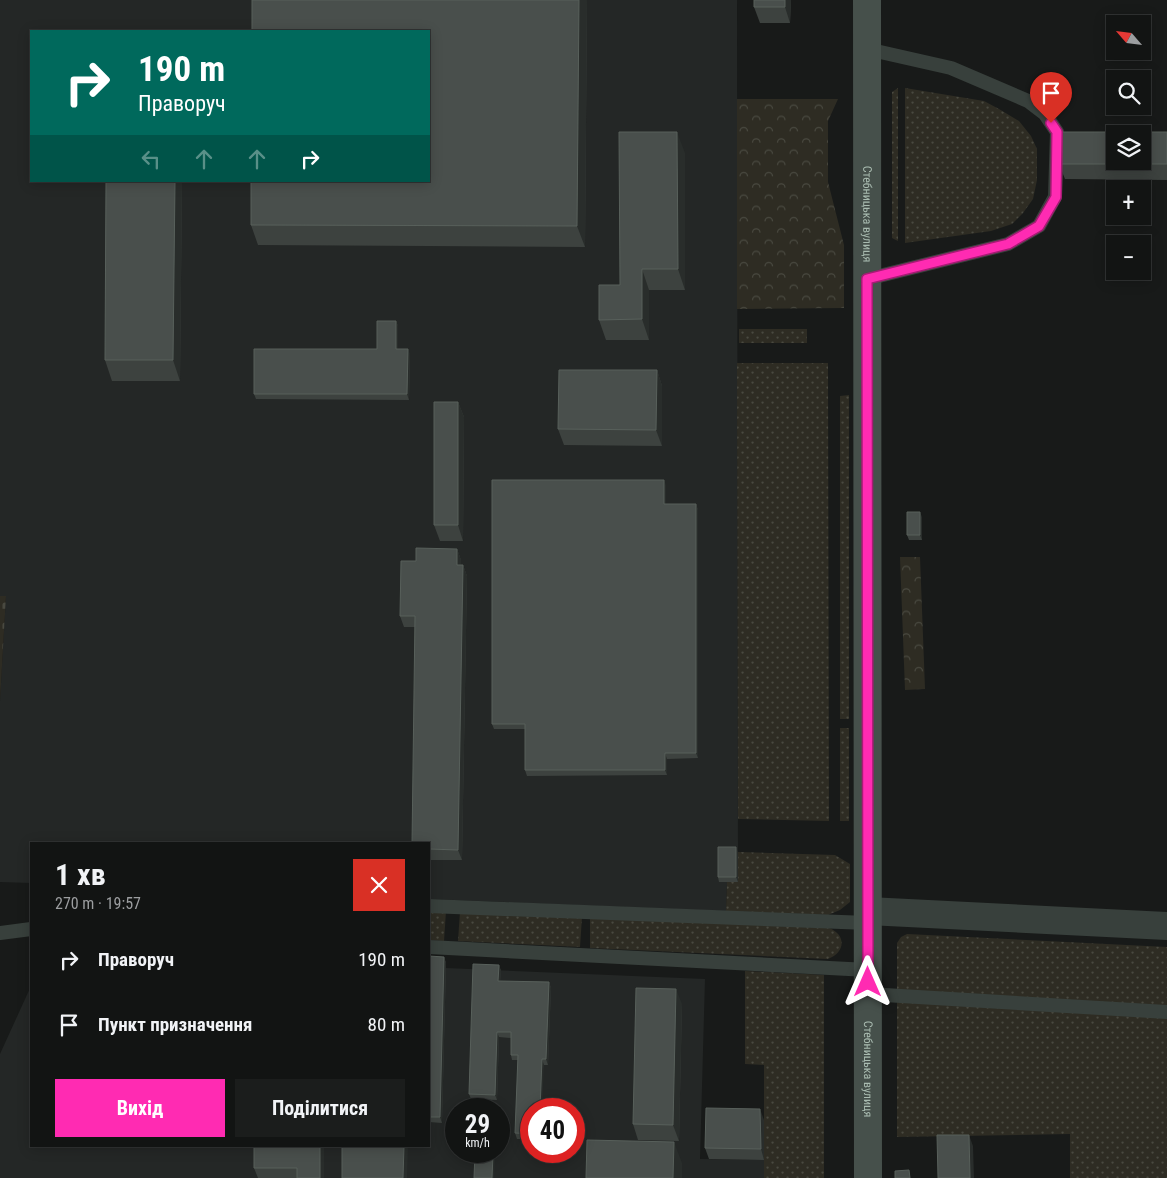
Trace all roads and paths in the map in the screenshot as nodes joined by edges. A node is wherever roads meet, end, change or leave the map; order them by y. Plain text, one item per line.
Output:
1 (867, 0) edge
2 (867, 49) junction
3 (867, 279) junction
4 (430, 906) edge
5 (868, 917) junction
6 (1167, 926) edge
7 (30, 929) edge
8 (0, 933) edge
9 (430, 947) edge
10 (868, 982) junction
11 (1167, 1012) edge
12 (868, 1178) edge

1 - 2 street, Стебницька вулиця
2 - 3 street, Стебницька вулиця
2 - 3 lane
3 - 5 street, Стебницька вулиця
4 - 5 lane
5 - 6 street
5 - 10 street, Стебницька вулиця
7 - 8 lane
9 - 10 lane
10 - 11 lane
10 - 12 street, Стебницька вулиця

